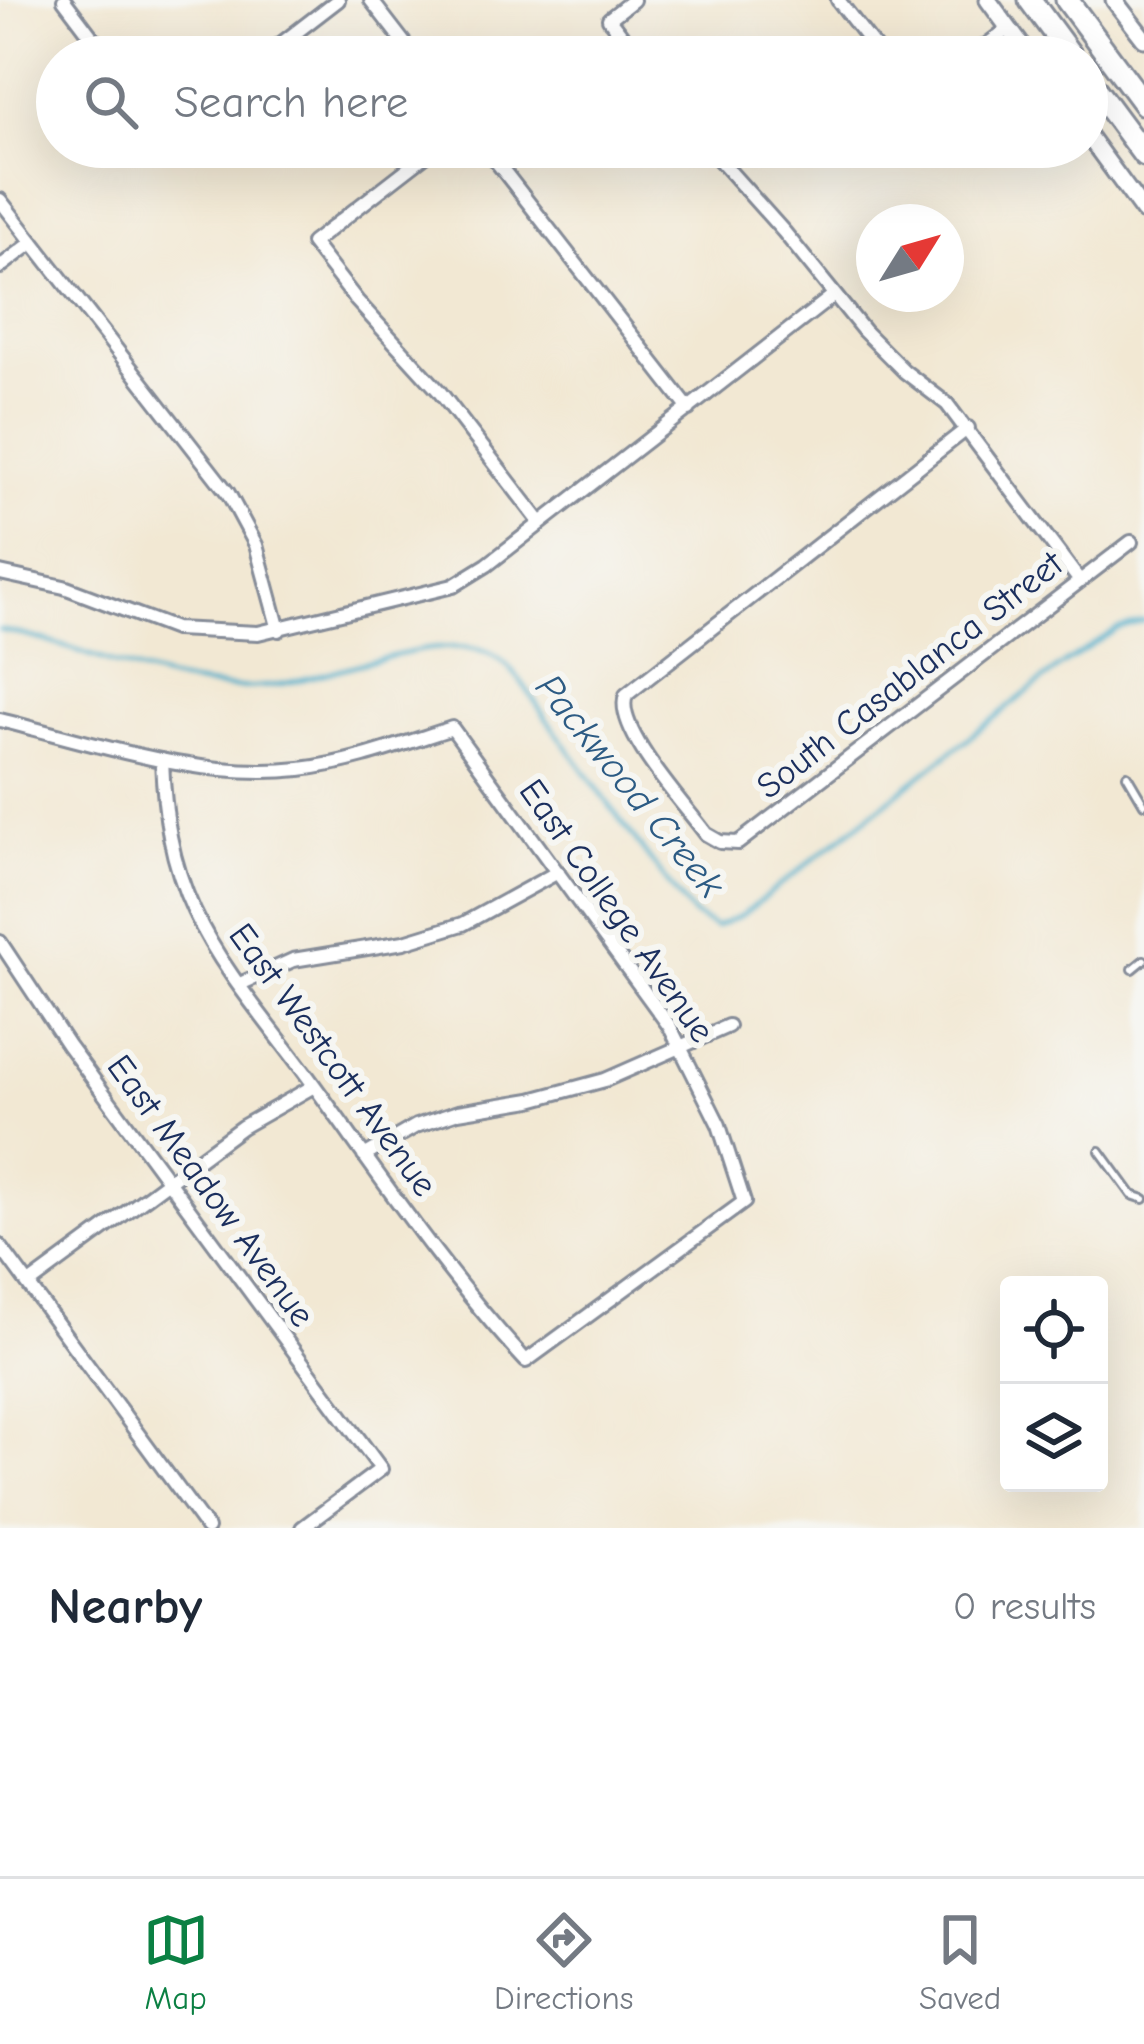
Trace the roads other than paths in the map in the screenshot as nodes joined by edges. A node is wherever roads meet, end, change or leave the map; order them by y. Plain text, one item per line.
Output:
1 (64, 0) edge
2 (338, 0) edge
3 (371, 0) edge
4 (634, 0) edge
5 (838, 0) edge
6 (988, 0) edge
7 (1030, 0) edge
8 (1067, 0) edge
9 (1114, 0) edge
10 (1009, 28) junction
11 (91, 36) edge
12 (291, 36) edge
13 (399, 36) edge
14 (622, 36) edge
15 (866, 36) edge
16 (999, 36) edge
17 (1015, 36) edge
18 (1057, 36) edge
19 (1094, 36) edge
20 (1144, 39) edge
21 (1108, 55) edge
22 (1144, 104) edge
23 (1108, 106) edge
24 (1144, 154) edge
25 (1108, 163) edge
26 (409, 168) edge
27 (501, 168) edge
28 (727, 168) edge
29 (0, 200) edge
30 (1144, 212) edge
31 (33, 242) junction
32 (0, 267) edge
33 (834, 295) junction
34 (688, 409) junction
35 (968, 428) junction
36 (541, 522) junction
37 (1131, 542) dead end
38 (0, 572) edge
39 (1078, 580) junction
40 (279, 630) junction
41 (0, 720) edge
42 (162, 760) junction
43 (1127, 775) dead end
44 (1144, 804) edge
45 (558, 872) junction
46 (0, 942) edge
47 (1144, 960) edge
48 (1133, 969) dead end
49 (240, 984) junction
50 (728, 1026) dead end
51 (682, 1046) junction
52 (314, 1086) junction
53 (1100, 1151) dead end
54 (364, 1156) junction
55 (166, 1181) junction
56 (1144, 1199) edge
57 (0, 1246) edge
58 (29, 1284) junction
59 (526, 1360) joint
60 (207, 1528) edge
61 (302, 1528) edge

1 - 11 street
2 - 12 street
3 - 13 street
4 - 14 street
5 - 15 street
6 - 10 street
7 - 18 highway
8 - 19 highway
9 - 20 street
10 - 16 street
10 - 17 street
21 - 22 highway
23 - 24 highway
25 - 30 street
26 - 36 street
27 - 34 street
28 - 33 street
29 - 31 street
31 - 32 street
31 - 40 street
33 - 34 street
33 - 35 street
34 - 36 street
35 - 39 street
35 - 39 street, South Casablanca Street
36 - 40 street
37 - 39 street, South Casablanca Street
38 - 40 street
41 - 42 street
42 - 45 street, East College Avenue
42 - 49 street, East Westcott Avenue
43 - 44 lane
45 - 49 street
45 - 51 street, East College Avenue
46 - 55 street, East Meadow Avenue
47 - 48 lane
49 - 52 street, East Westcott Avenue
50 - 51 street
51 - 54 street
51 - 59 street, East College Avenue
52 - 54 street, East Westcott Avenue
52 - 55 street
53 - 56 lane
54 - 59 street, East Westcott Avenue
55 - 58 street
55 - 61 street, East Meadow Avenue
57 - 58 street
58 - 60 street

